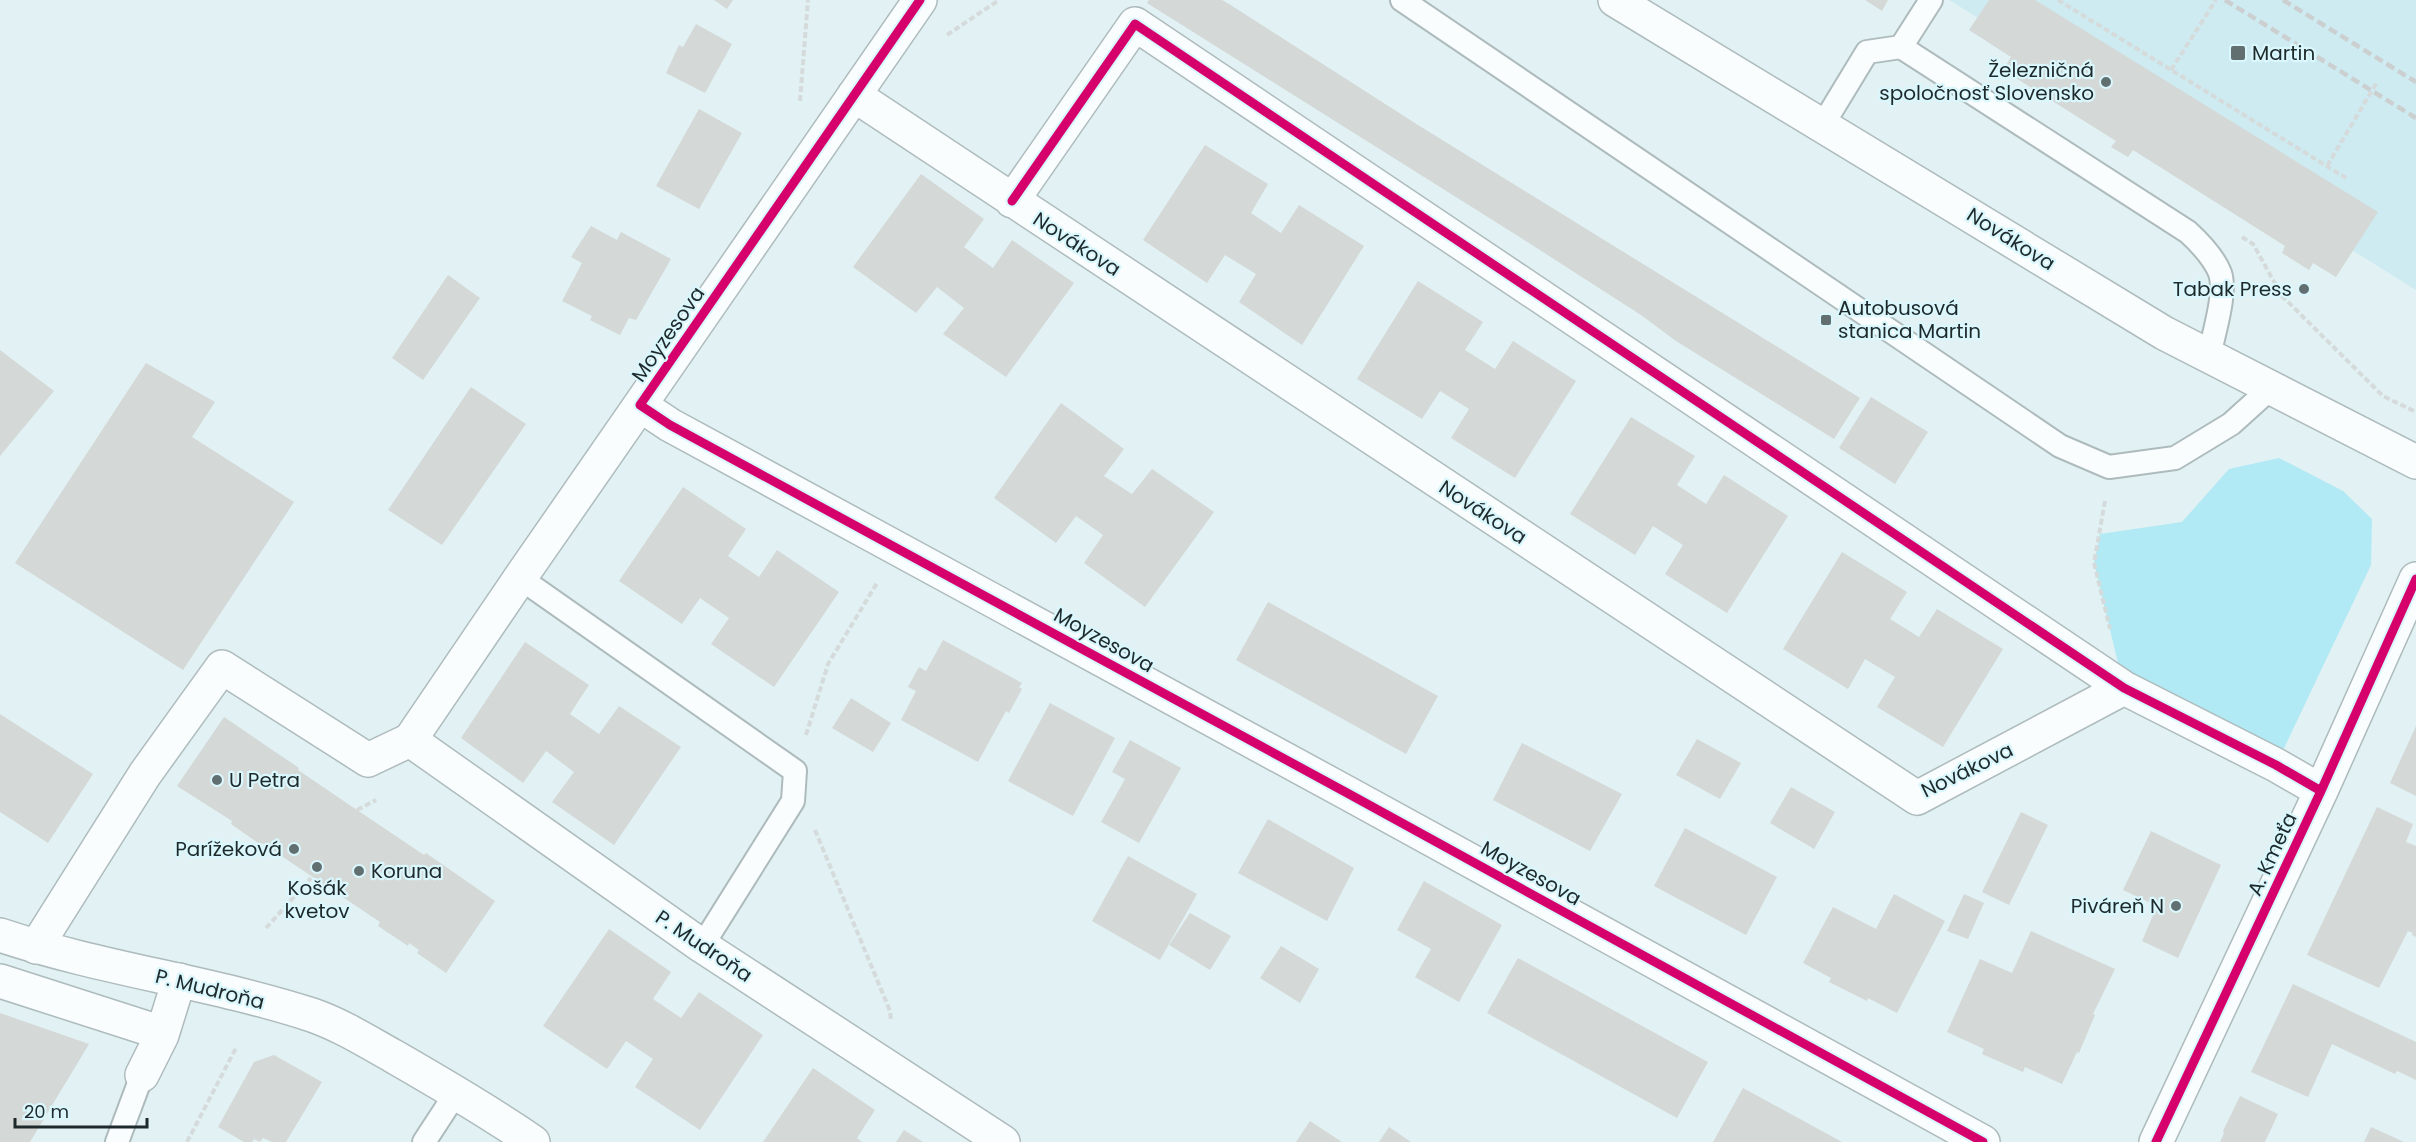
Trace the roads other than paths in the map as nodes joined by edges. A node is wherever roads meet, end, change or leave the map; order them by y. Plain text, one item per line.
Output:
1 (920, 0) edge
2 (1402, 0) edge
3 (1615, 0) edge
4 (1931, 0) edge
5 (1901, 47) junction
6 (854, 95) junction
7 (1822, 126) junction
8 (1011, 201) junction
9 (2209, 357) junction
10 (2272, 387) junction
11 (640, 405) junction
12 (2416, 462) edge
13 (520, 578) junction
14 (2416, 579) edge
15 (2124, 688) junction
16 (410, 740) junction
17 (2321, 791) junction
18 (0, 935) edge
19 (702, 946) junction
20 (36, 947) junction
21 (178, 980) junction
22 (0, 981) edge
23 (162, 1033) junction
24 (142, 1075) joint
25 (456, 1094) junction
26 (117, 1142) edge
27 (424, 1142) edge
28 (533, 1142) edge
29 (1004, 1142) edge
30 (1983, 1142) edge
31 (2156, 1142) edge

1 - 6 street, Moyzesova
2 - 10 lane
3 - 7 street, Novákova
4 - 5 lane
5 - 7 lane
5 - 9 lane
6 - 8 street, Novákova
6 - 11 street, Moyzesova
7 - 9 street, Novákova
8 - 15 street, Novákova
8 - 15 street
9 - 10 street, Novákova
10 - 12 street, Novákova
11 - 13 street, Moyzesova
11 - 30 street, Moyzesova
13 - 16 street, Moyzesova
13 - 19 lane
14 - 17 street, A. Kmeťa
15 - 17 street
16 - 19 street, P. Mudroňa
16 - 20 street
17 - 31 street, A. Kmeťa
18 - 20 street, P. Mudroňa
19 - 29 street, P. Mudroňa
20 - 21 street, P. Mudroňa
21 - 23 street
21 - 25 street, P. Mudroňa
22 - 23 street
23 - 24 street
24 - 26 lane
25 - 27 lane
25 - 28 street, P. Mudroňa

